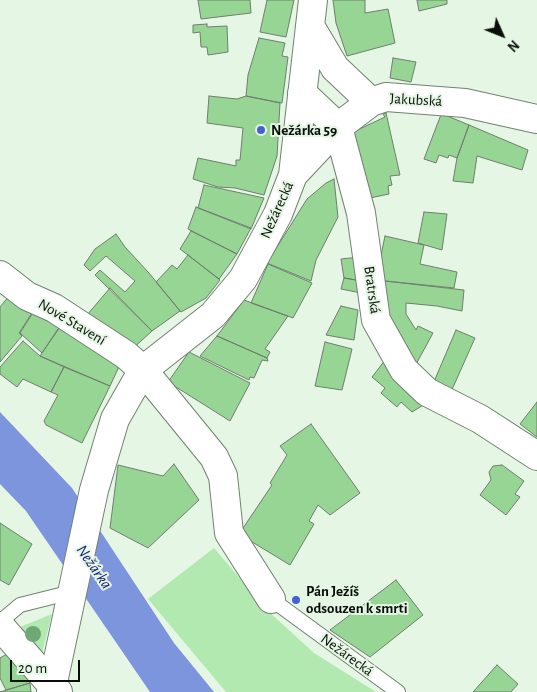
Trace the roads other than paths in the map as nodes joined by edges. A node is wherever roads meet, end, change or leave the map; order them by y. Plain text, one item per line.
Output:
1 (311, 13) edge
2 (302, 93) junction
3 (371, 102) junction
4 (537, 119) edge
5 (338, 127) junction
6 (293, 175) junction
7 (0, 274) edge
8 (143, 370) junction
9 (537, 456) edge
10 (72, 592) junction
11 (271, 598) joint
12 (0, 622) edge
13 (0, 626) edge
14 (54, 690) edge
15 (398, 692) edge

1 - 2 street, Nežárecká
1 - 3 street
2 - 5 street
2 - 6 street, Nežárecká
3 - 4 street, Jakubská
3 - 5 street, Jakubská
5 - 6 street, Jakubská
5 - 9 street, Bratrská
6 - 8 street, Nežárecká
7 - 8 street, Nové Stavení
8 - 10 street, Nežárecká
8 - 11 street, Nežárecká
10 - 12 lane
10 - 14 street, Nežárecká
11 - 15 lane, Nežárecká
13 - 14 street

